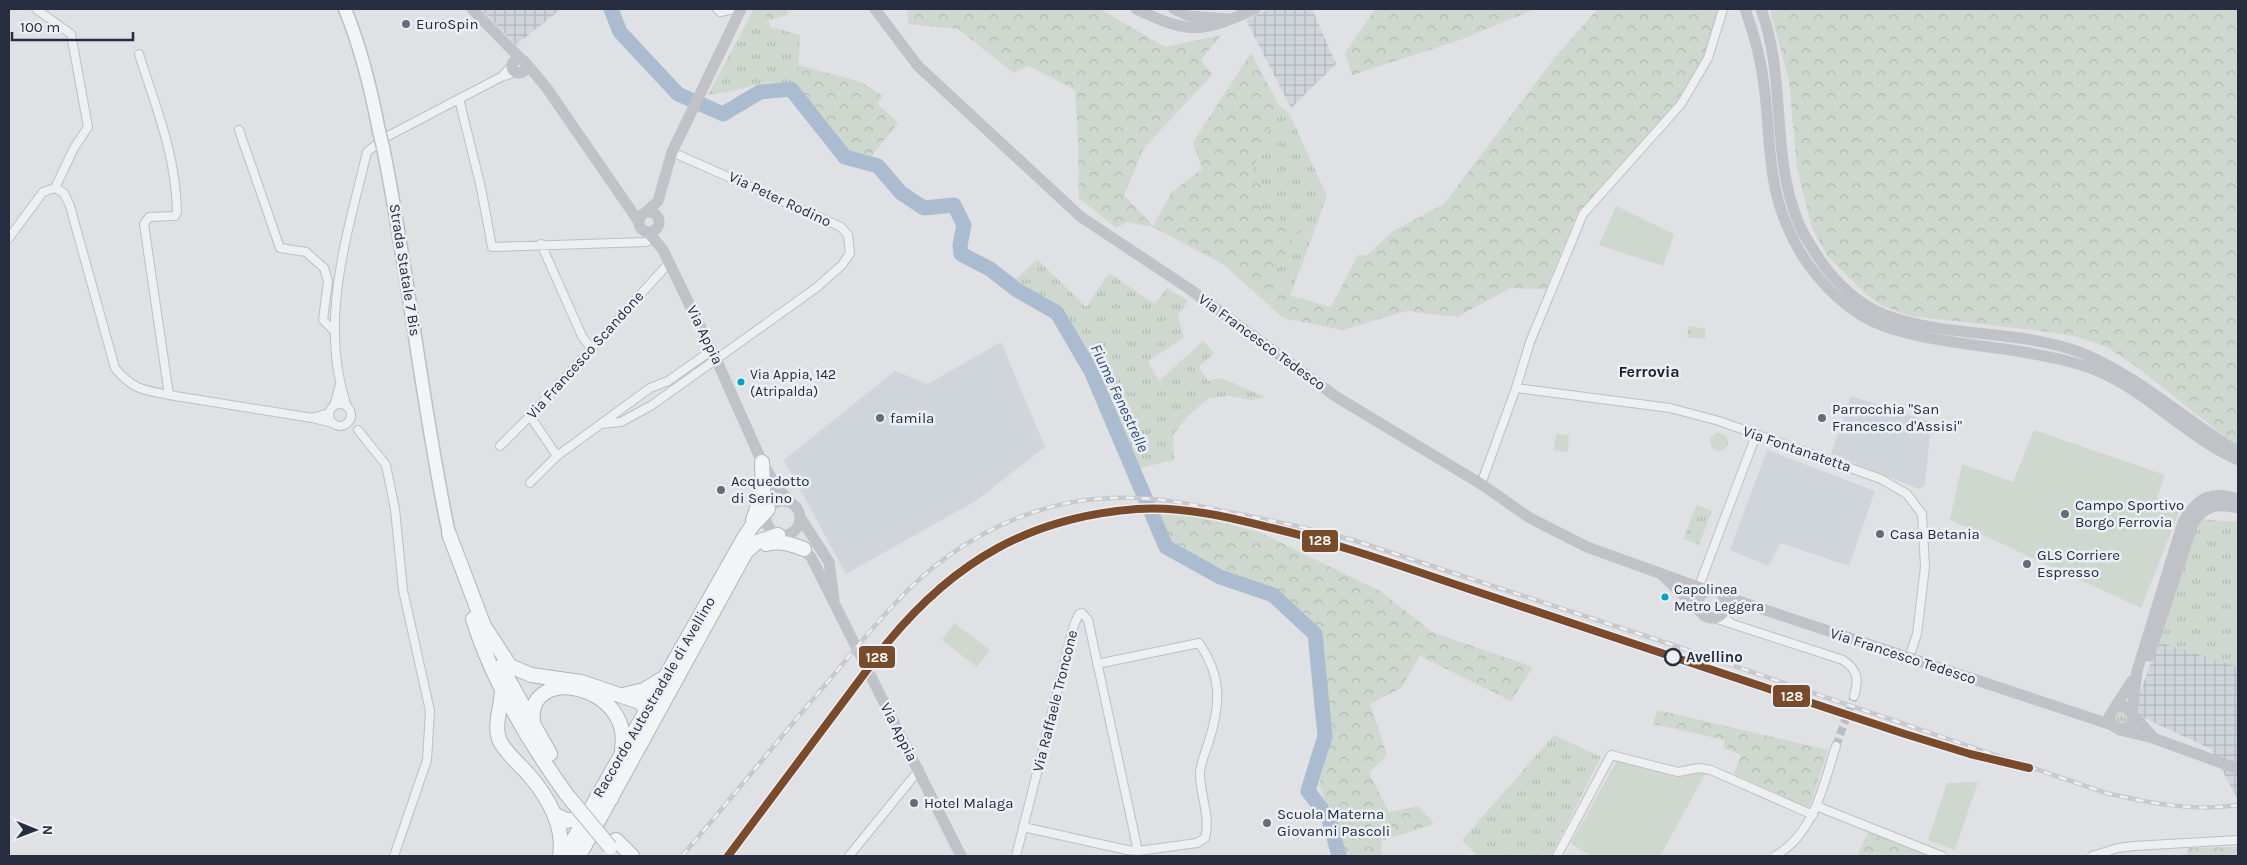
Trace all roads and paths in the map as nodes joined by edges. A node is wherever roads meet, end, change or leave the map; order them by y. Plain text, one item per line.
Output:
1 (36, 9) edge
2 (345, 9) edge
3 (472, 9) edge
4 (717, 9) edge
5 (734, 9) edge
6 (741, 9) edge
7 (875, 9) edge
8 (1136, 9) edge
9 (1174, 9) edge
10 (1255, 9) edge
11 (1723, 9) edge
12 (1745, 9) edge
13 (1761, 9) edge
14 (1231, 20) junction
15 (139, 54) dead end
16 (519, 65) junction
17 (459, 99) junction
18 (239, 130) dead end
19 (382, 139) junction
20 (672, 152) junction
21 (55, 188) junction
22 (658, 201) junction
23 (643, 216) junction
24 (655, 229) junction
25 (9, 238) edge
26 (541, 244) junction
27 (669, 262) junction
28 (334, 331) junction
29 (592, 348) junction
30 (714, 354) junction
31 (340, 384) junction
32 (664, 384) junction
33 (1516, 388) junction
34 (672, 392) junction
35 (169, 395) junction
36 (332, 409) junction
37 (349, 410) junction
38 (530, 416) junction
39 (312, 418) junction
40 (333, 423) junction
41 (601, 424) junction
42 (342, 426) junction
43 (358, 430) junction
44 (1756, 435) junction
45 (500, 446) dead end
46 (2238, 452) edge
47 (558, 456) junction
48 (2238, 460) edge
49 (762, 462) junction
50 (770, 476) junction
51 (530, 483) dead end
52 (1480, 484) junction
53 (2238, 499) edge
54 (791, 503) junction
55 (769, 508) junction
56 (2238, 508) edge
57 (800, 517) junction
58 (748, 532) junction
59 (449, 534) joint
60 (780, 535) junction
61 (804, 549) junction
62 (742, 562) junction
63 (1659, 572) junction
64 (1704, 588) junction
65 (1724, 604) junction
66 (835, 608) junction
67 (1707, 615) junction
68 (1733, 625) junction
69 (480, 628) junction
70 (1909, 657) junction
71 (1097, 664) junction
72 (2137, 670) junction
73 (666, 677) junction
74 (502, 689) junction
75 (622, 695) junction
76 (1854, 696) tunnel mouth
77 (647, 709) junction
78 (2112, 710) junction
79 (2083, 714) junction
80 (2133, 715) junction
81 (527, 726) junction
82 (2116, 727) junction
83 (2153, 738) junction
84 (1836, 746) tunnel mouth
85 (507, 750) junction
86 (621, 756) junction
87 (2238, 769) edge
88 (919, 770) junction
89 (611, 799) junction
90 (1816, 806) junction
91 (554, 814) junction
92 (588, 814) junction
93 (1813, 815) junction
94 (1023, 828) junction
95 (2238, 840) edge
96 (614, 850) edge
97 (1138, 851) junction
98 (959, 855) edge
99 (394, 856) edge
100 (560, 856) edge
101 (564, 856) edge
102 (579, 856) edge
103 (632, 856) edge
104 (848, 856) edge
105 (1016, 856) edge
106 (1557, 856) edge
107 (1775, 856) edge
108 (1942, 856) edge
109 (2092, 856) edge

1 - 21 street
2 - 19 main road, Strada Statale 7 Bis
3 - 16 street
4 - 5 street
6 - 20 street
7 - 52 street, Via Francesco Tedesco
8 - 14 street
9 - 14 street
10 - 14 street
11 - 33 street
12 - 48 street
13 - 46 street
15 - 35 street
16 - 17 street
16 - 23 street
17 - 19 street
17 - 26 street
18 - 28 street
19 - 28 street
19 - 59 main road, Strada Statale 7 Bis
20 - 22 street
20 - 30 street, Via Peter Rodino
21 - 25 street
21 - 35 street
22 - 23 street
22 - 24 street
23 - 24 street, Via Appia
23 - 24 street
24 - 26 street
24 - 27 street, Via Appia
26 - 29 street
27 - 29 street, Via Francesco Scandone
27 - 30 street, Via Appia
28 - 31 street
29 - 38 street, Via Francesco Scandone
30 - 32 street
30 - 34 street
30 - 49 street, Via Appia
31 - 36 street
31 - 37 street
32 - 34 street
32 - 41 street
33 - 44 street, Via Fontanatetta
33 - 52 street
34 - 41 street
35 - 39 street
36 - 37 street
36 - 39 street
36 - 40 street
37 - 42 street
37 - 43 street
38 - 45 street, Via Francesco Scandone
38 - 47 street
39 - 40 street
40 - 42 street
41 - 47 street
42 - 43 street
43 - 99 street
44 - 64 street
44 - 70 street, Via Fontanatetta
47 - 51 street
49 - 50 street, Via Appia
49 - 58 highway
50 - 54 street, Via Appia
50 - 55 street, Via Appia
52 - 63 street, Via Francesco Tedesco
53 - 72 street
54 - 55 street
54 - 57 street, Via Appia
55 - 58 highway
55 - 60 street, Via Appia
56 - 72 street
57 - 60 street
57 - 66 street, Via Appia
58 - 73 highway, Raccordo Autostradale di Avellino
59 - 69 highway
60 - 61 street, Via Appia
60 - 62 highway
61 - 62 highway
61 - 66 street, Via Appia
62 - 89 highway, Raccordo Autostradale di Avellino
63 - 64 street, Via Francesco Tedesco
63 - 67 street
64 - 65 street, Via Francesco Tedesco
64 - 67 street
65 - 67 street
65 - 68 street
65 - 70 street, Via Francesco Tedesco
66 - 88 street, Via Appia
67 - 68 street
68 - 76 street
69 - 74 highway
69 - 75 highway
69 - 81 highway
70 - 79 street, Via Francesco Tedesco
71 - 94 street, Via Raffaele Troncone
71 - 97 street, Via Raffaele Troncone
71 - 97 street
72 - 78 street
72 - 80 street
73 - 75 highway
73 - 77 highway, Raccordo Autostradale di Avellino
74 - 81 highway
74 - 85 highway
75 - 77 highway
77 - 86 highway, Raccordo Autostradale di Avellino
77 - 89 highway
78 - 79 street, Via Francesco Tedesco
78 - 80 street, Via Francesco Tedesco
78 - 82 street
79 - 82 street, Via Francesco Tedesco
80 - 82 street
80 - 83 street, Via Francesco Tedesco
81 - 85 highway
81 - 86 highway
81 - 96 highway
82 - 83 street, Via Francesco Tedesco
83 - 87 street, Via Francesco Tedesco
84 - 90 street
85 - 91 highway
86 - 92 highway, Raccordo Autostradale di Avellino
88 - 98 street, Via Appia
88 - 104 street
89 - 102 highway, Raccordo Autostradale di Avellino
90 - 93 street
90 - 108 street
91 - 92 highway
91 - 100 highway
92 - 101 highway, Raccordo Autostradale di Avellino
93 - 106 street
93 - 107 street
94 - 97 street
94 - 105 street, Via Raffaele Troncone
95 - 109 street
96 - 103 highway

